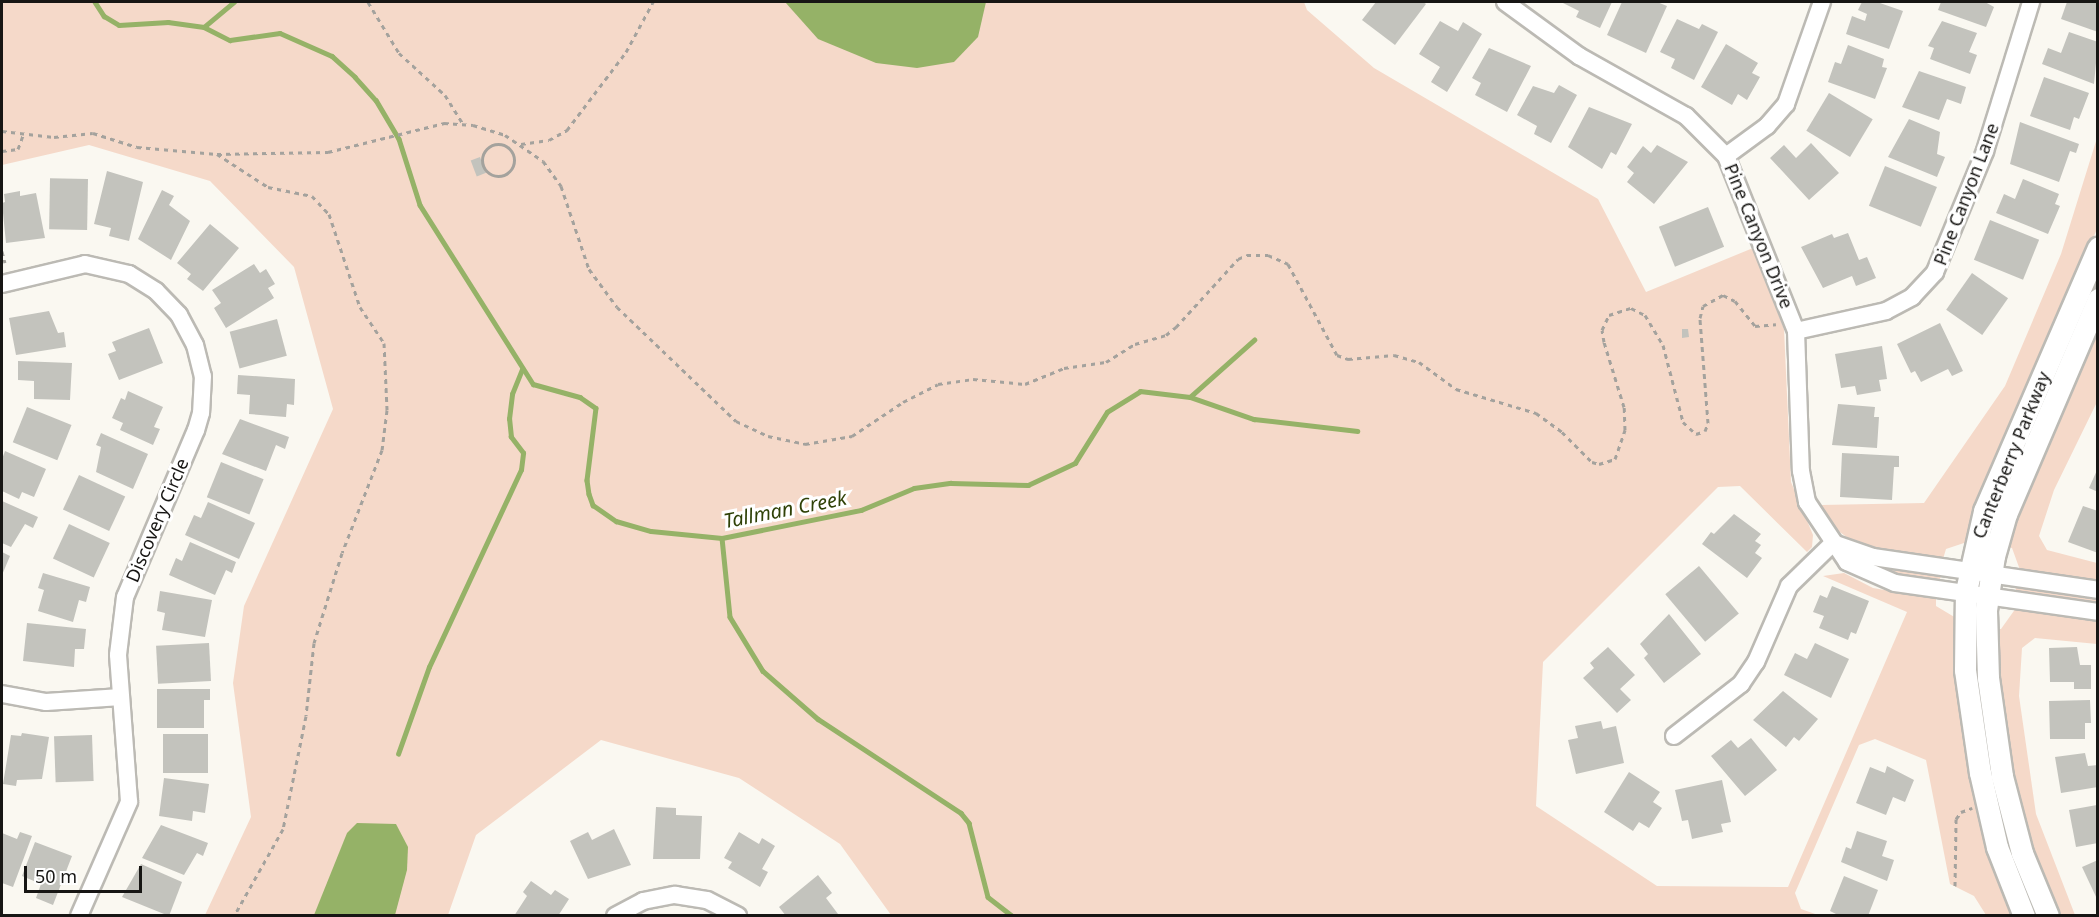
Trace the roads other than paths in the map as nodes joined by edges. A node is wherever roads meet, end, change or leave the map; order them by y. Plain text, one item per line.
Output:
1 (1505, 2) edge
2 (1822, 2) edge
3 (2031, 2) edge
4 (1726, 156) junction
5 (2097, 248) edge
6 (2, 284) edge
7 (2097, 299) edge
8 (1790, 327) junction
9 (1833, 543) junction
10 (1967, 581) junction
11 (1989, 583) junction
12 (2097, 590) edge
13 (2097, 612) edge
14 (2, 694) edge
15 (121, 697) junction
16 (1674, 736) dead end
17 (79, 915) edge
18 (615, 915) edge
19 (738, 915) edge
20 (2024, 915) edge
21 (2048, 915) edge

1 - 4 street, Pine Canyon Drive
2 - 4 street
3 - 8 street, Pine Canyon Lane
4 - 8 street, Pine Canyon Drive
5 - 10 street, Canterberry Parkway
6 - 15 street, Discovery Circle
7 - 11 street, Canterberry Parkway
8 - 9 street, Pine Canyon Drive
9 - 10 street
9 - 16 street
10 - 11 street
10 - 20 street, Canterberry Parkway
11 - 12 street
11 - 13 street
11 - 21 street, Canterberry Parkway
14 - 15 street
15 - 17 street, Discovery Circle
18 - 19 street

